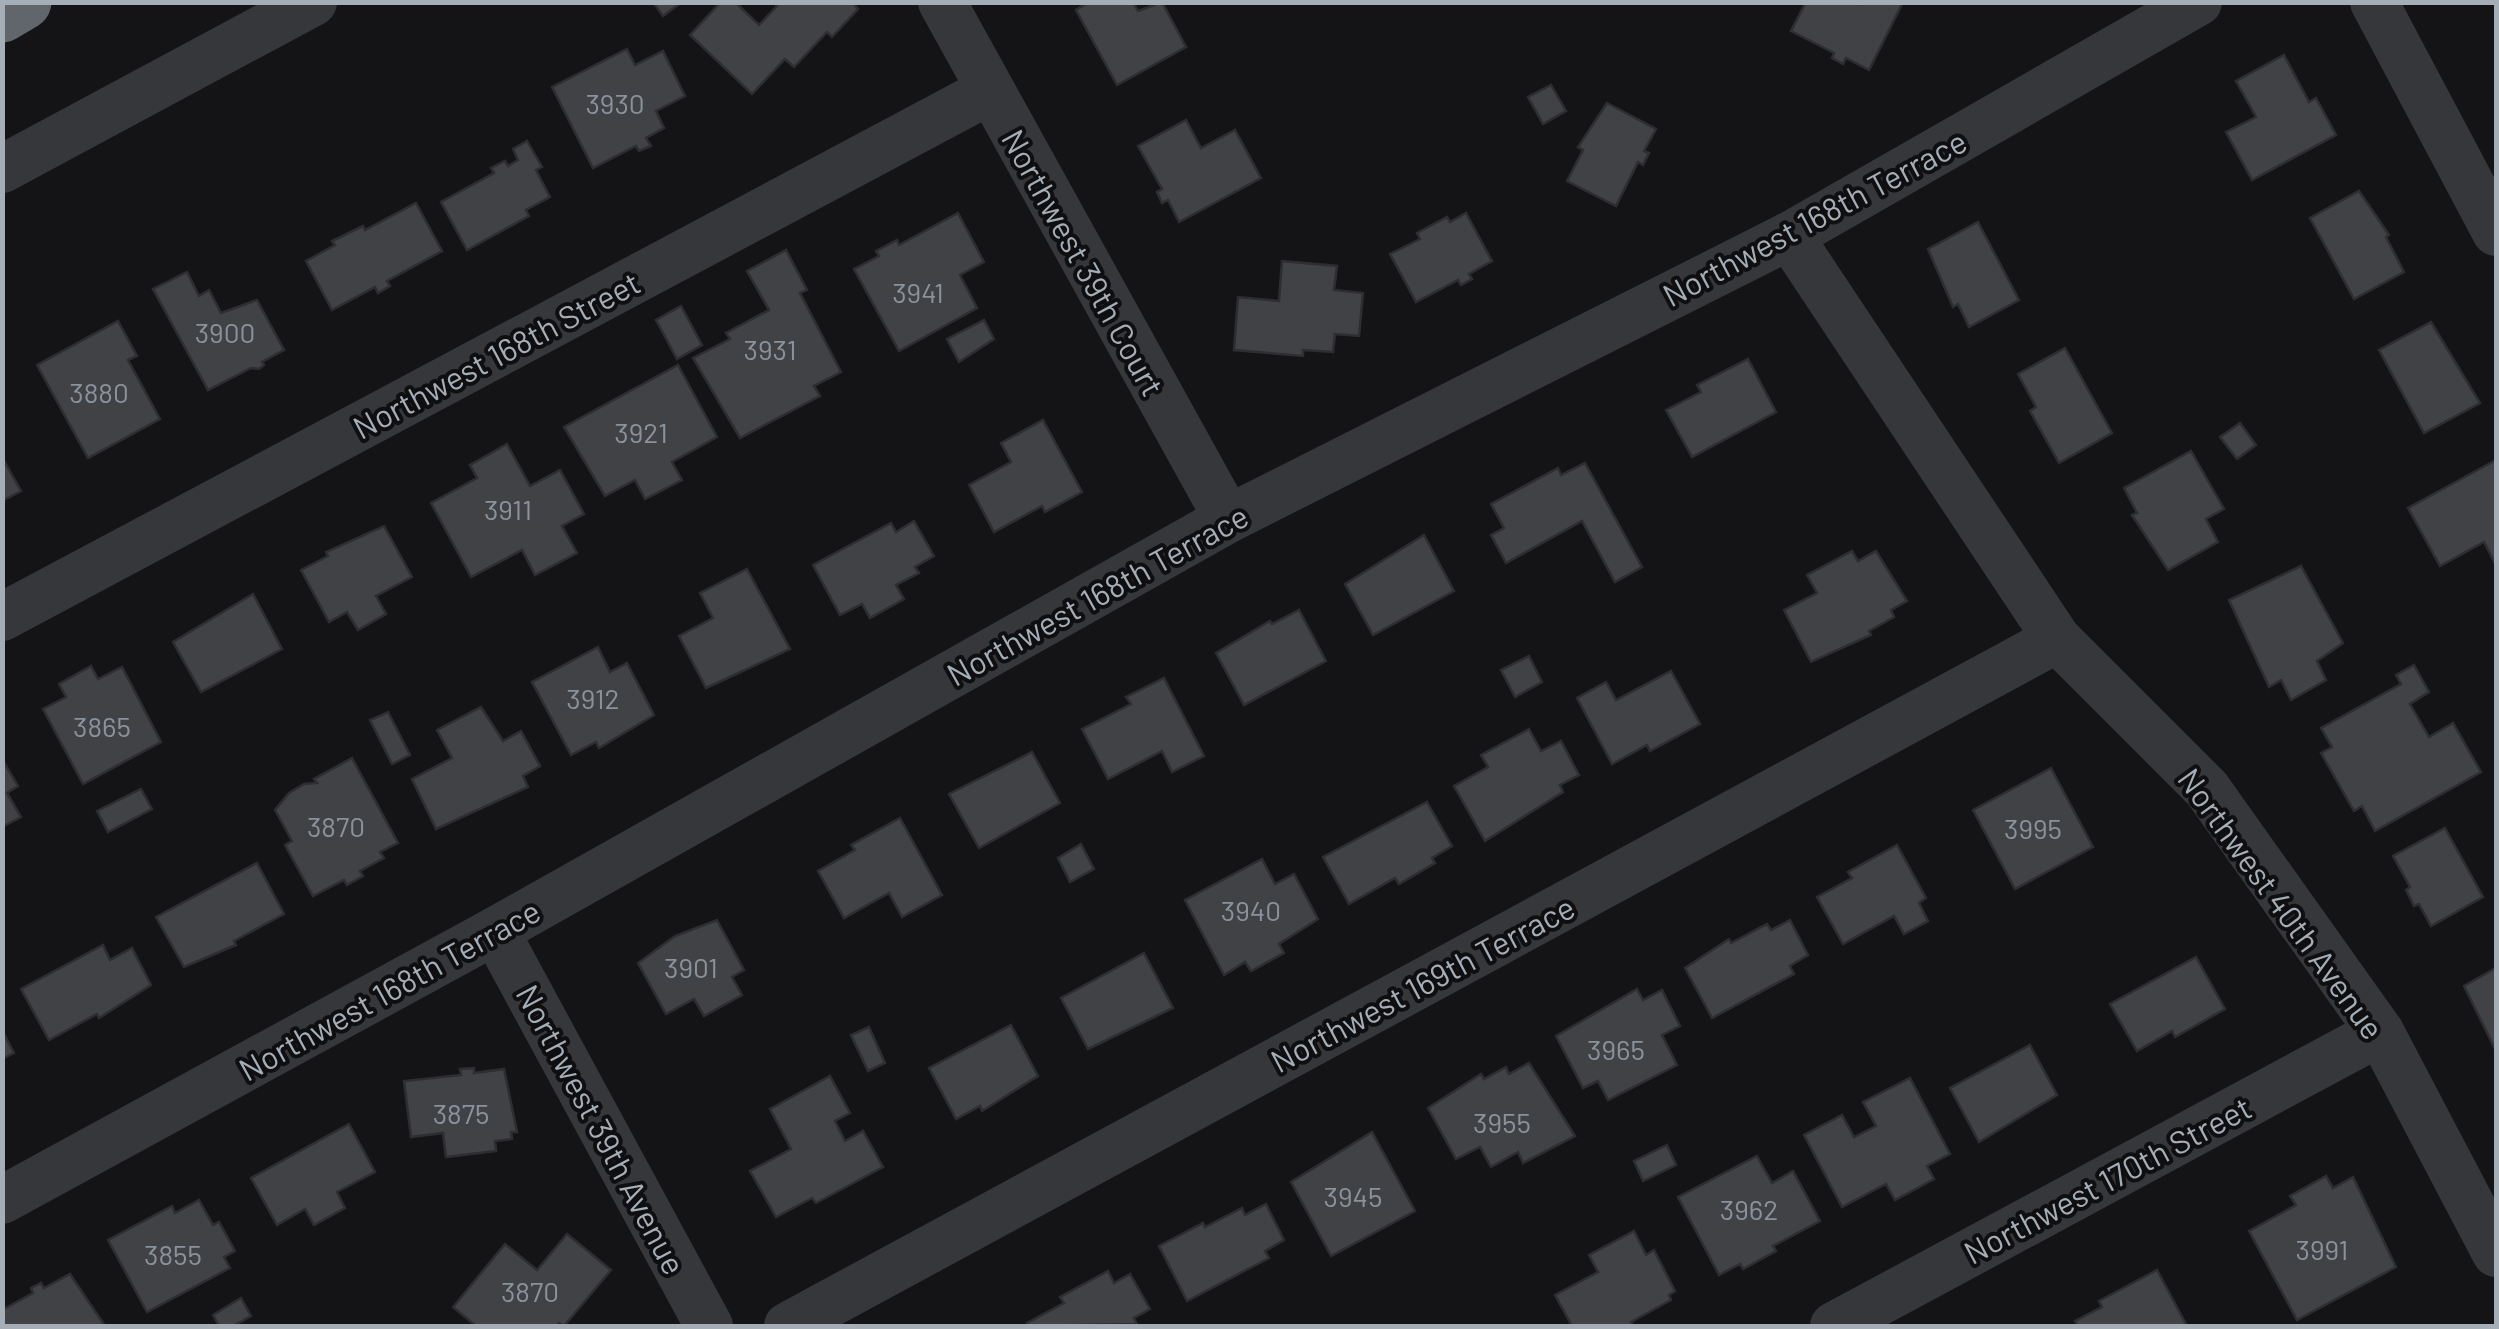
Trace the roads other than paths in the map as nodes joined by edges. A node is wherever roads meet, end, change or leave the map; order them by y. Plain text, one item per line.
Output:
1 (24, 2) edge
2 (313, 2) edge
3 (942, 2) edge
4 (2198, 2) edge
5 (2374, 2) edge
6 (2, 15) edge
7 (989, 91) junction
8 (2, 169) edge
9 (2496, 232) edge
10 (1790, 236) junction
11 (1228, 520) junction
12 (2, 618) edge
13 (2057, 639) junction
14 (495, 932) junction
15 (2380, 1032) junction
16 (2, 1200) edge
17 (2496, 1254) edge
18 (709, 1326) edge
19 (788, 1326) edge
20 (1834, 1326) edge

1 - 6 highway
2 - 8 street
3 - 7 street, Northwest 39th Court
4 - 10 street, Northwest 168th Terrace
5 - 9 street
7 - 11 street, Northwest 39th Court
7 - 12 street, Northwest 168th Street
10 - 11 street, Northwest 168th Terrace
10 - 13 street, Northwest 40th Avenue
11 - 14 street, Northwest 168th Terrace
13 - 15 street, Northwest 40th Avenue
13 - 19 street, Northwest 169th Terrace
14 - 16 street, Northwest 168th Terrace
14 - 18 street, Northwest 39th Avenue
15 - 17 street, Northwest 40th Avenue
15 - 20 street, Northwest 170th Street

